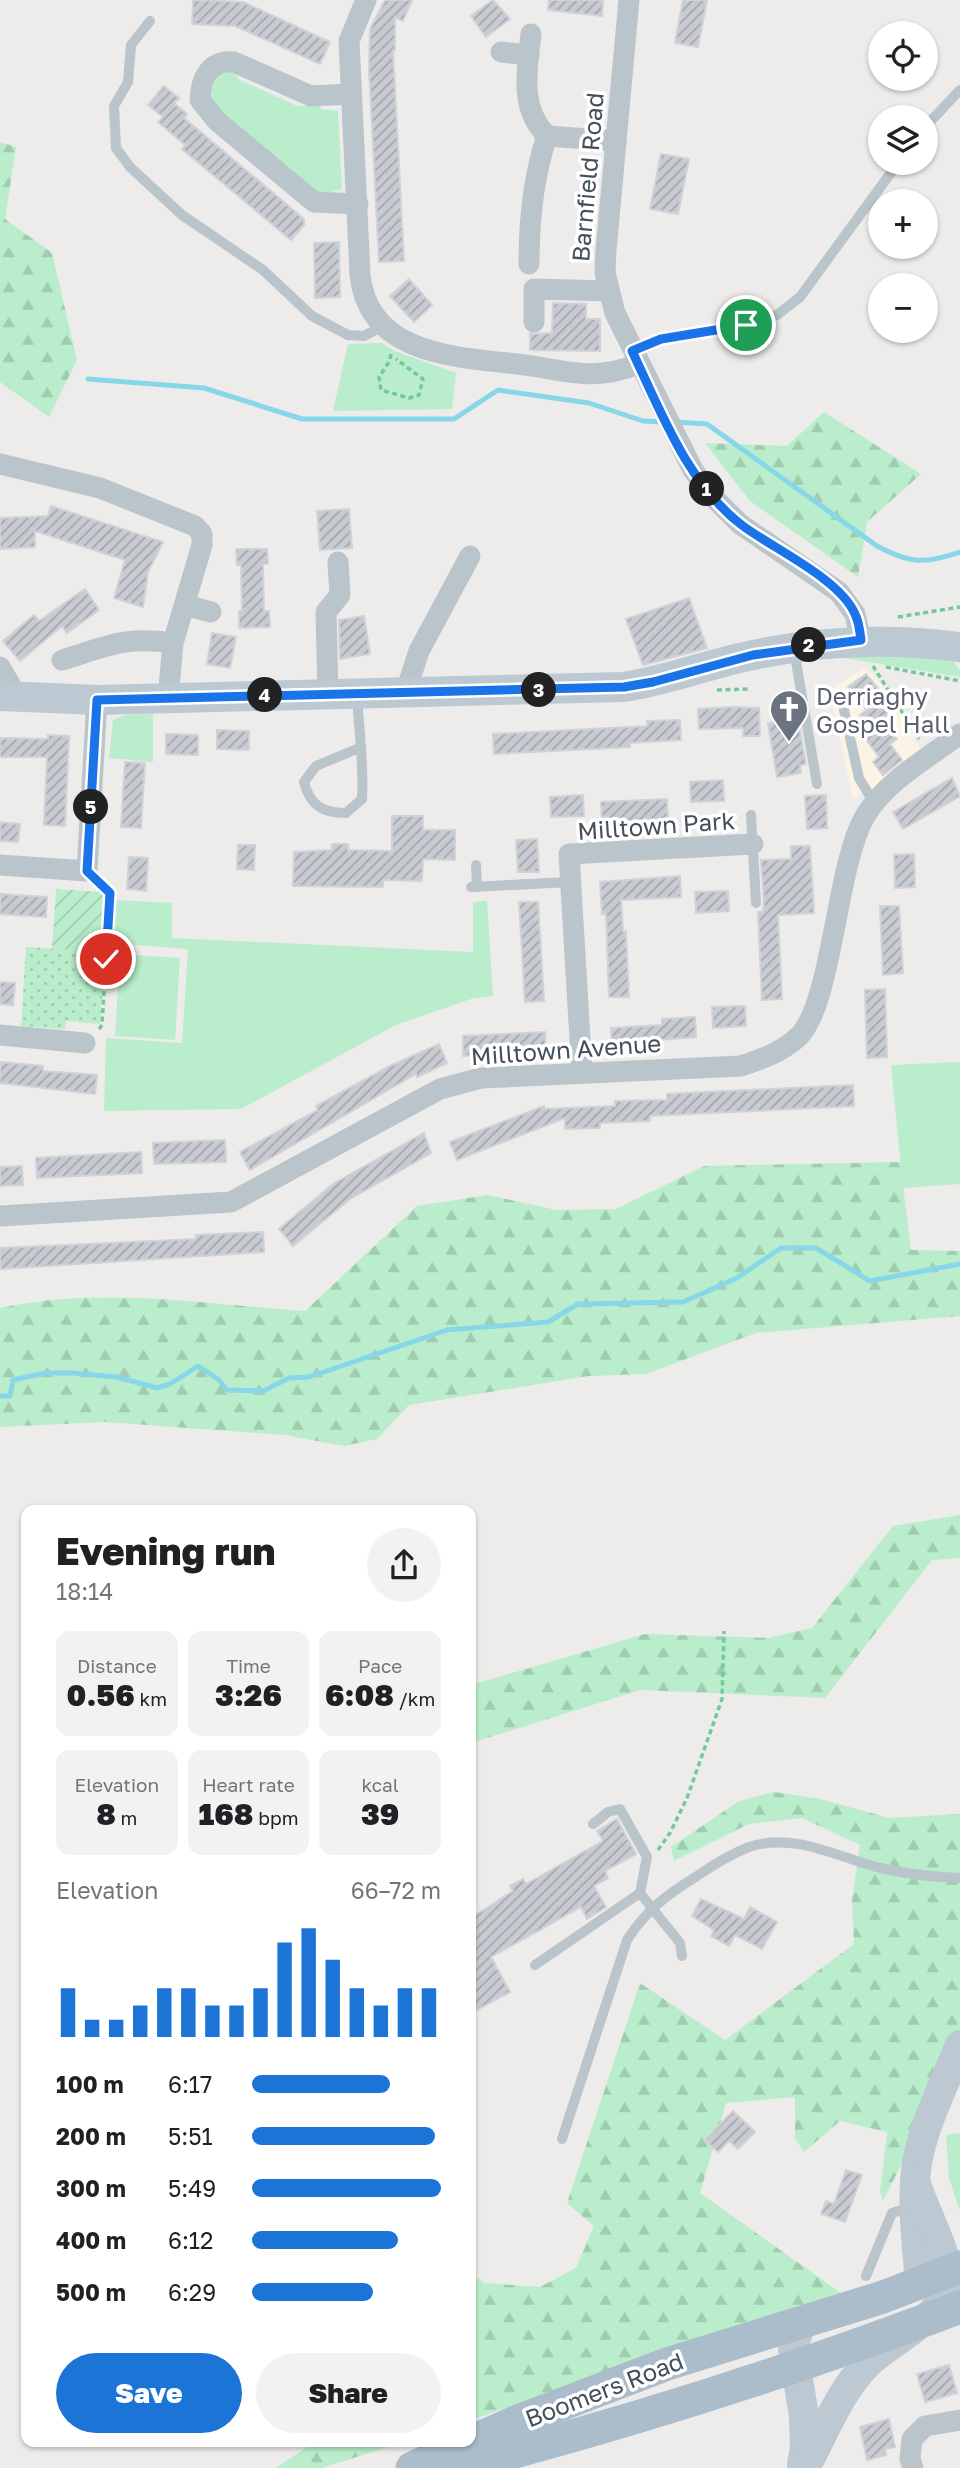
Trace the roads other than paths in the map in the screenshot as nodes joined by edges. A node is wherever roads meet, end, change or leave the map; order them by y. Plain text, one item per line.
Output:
1 (366, 0) edge
2 (629, 0) edge
3 (150, 21) dead end
4 (501, 52) dead end
5 (960, 90) edge
6 (351, 94) junction
7 (938, 113) edge
8 (547, 135) junction
9 (616, 141) junction
10 (889, 175) edge
11 (358, 204) junction
12 (529, 264) dead end
13 (608, 291) junction
14 (534, 321) dead end
15 (390, 339) junction
16 (635, 358) junction
17 (0, 464) edge
18 (470, 556) dead end
19 (338, 562) dead end
20 (185, 605) junction
21 (211, 612) dead end
22 (955, 641) edge
23 (173, 643) junction
24 (794, 647) junction
25 (866, 652) junction
26 (62, 660) dead end
27 (0, 667) edge
28 (406, 691) junction
29 (343, 693) junction
30 (9, 697) edge
31 (168, 698) junction
32 (97, 700) junction
33 (842, 701) dead end
34 (955, 734) edge
35 (359, 748) junction
36 (817, 784) dead end
37 (874, 803) junction
38 (751, 815) dead end
39 (752, 844) junction
40 (0, 865) edge
41 (476, 865) dead end
42 (570, 882) junction
43 (755, 903) dead end
44 (0, 1035) edge
45 (85, 1043) road end
46 (582, 1073) junction
47 (0, 1216) edge
48 (593, 1825) dead end
49 (960, 1878) edge
50 (640, 1893) junction
51 (651, 1909) junction
52 (682, 1956) dead end
53 (535, 1965) dead end
54 (960, 2045) edge
55 (562, 2139) dead end
56 (917, 2197) junction
57 (866, 2276) dead end
58 (949, 2285) edge
59 (921, 2322) junction
60 (803, 2348) junction
61 (835, 2414) junction
62 (960, 2420) edge
63 (476, 2439) edge
64 (459, 2447) edge
65 (412, 2468) edge
66 (454, 2468) edge
67 (803, 2468) edge
68 (913, 2468) edge

1 - 6 street
2 - 9 street, Barnfield Road
3 - 15 lane
4 - 8 street
5 - 7 lane
6 - 11 street
6 - 11 street
8 - 9 street
8 - 12 street
9 - 13 street, Barnfield Road
10 - 16 lane
11 - 15 street
13 - 14 street
13 - 16 street, Barnfield Road
15 - 16 street
16 - 25 street, Barnfield Road
17 - 20 street
18 - 28 street
19 - 29 street
20 - 21 street
20 - 23 street
22 - 25 street
23 - 26 street
23 - 31 street
24 - 25 street
24 - 28 street
24 - 36 lane
27 - 30 street
28 - 29 street
29 - 31 street
29 - 35 lane
30 - 32 street
31 - 32 street
32 - 40 street
33 - 37 lane
34 - 37 street, Milltown Avenue
35 - 35 lane
37 - 46 street, Milltown Avenue
38 - 39 lane
39 - 42 street, Milltown Park
39 - 43 lane
41 - 42 lane
42 - 46 street, Milltown Park
44 - 45 street
46 - 47 street, Milltown Avenue
48 - 50 lane
49 - 51 lane
50 - 51 lane
50 - 53 lane
51 - 52 lane
51 - 55 lane
54 - 56 street
56 - 57 lane
56 - 58 street
58 - 59 main road
58 - 60 main road
59 - 60 main road
59 - 61 street
60 - 61 street
60 - 63 main road, Boomers Road
60 - 66 main road, Boomers Road
60 - 67 street
61 - 67 street
62 - 68 street
64 - 65 main road, Boomers Road

